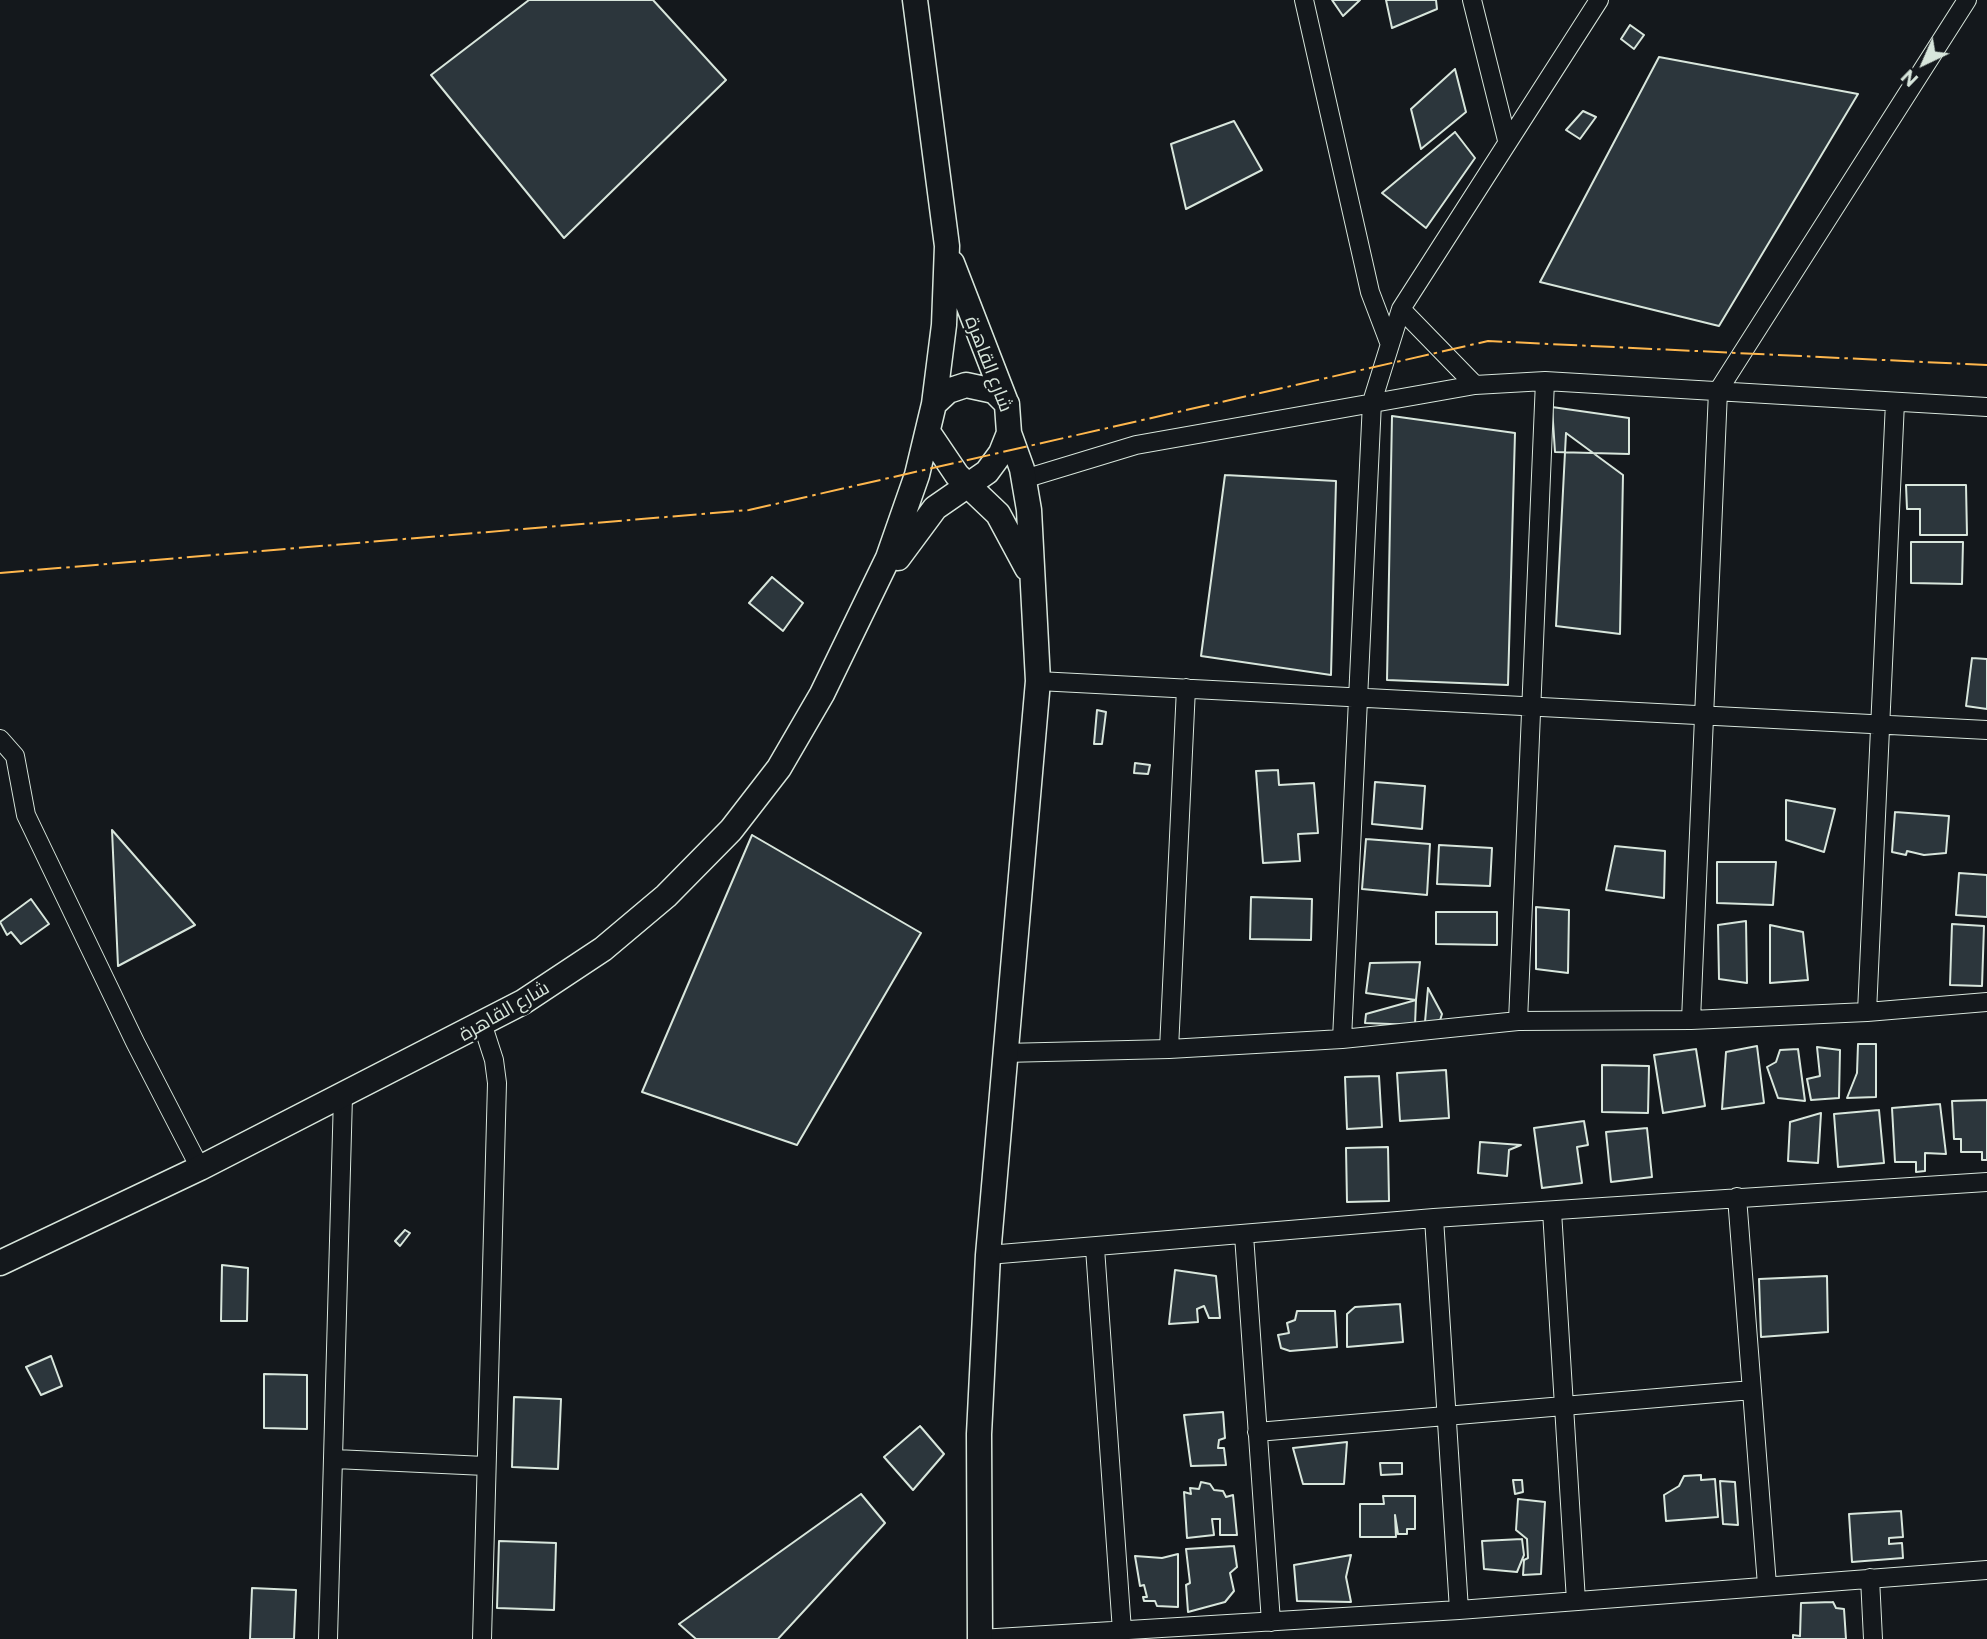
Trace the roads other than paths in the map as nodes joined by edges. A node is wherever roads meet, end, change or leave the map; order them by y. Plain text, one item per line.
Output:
1 (915, 0) edge
2 (1304, 0) edge
3 (1472, 0) edge
4 (1599, 0) edge
5 (1967, 0) edge
6 (1507, 140) junction
7 (947, 246) junction
8 (1401, 309) junction
9 (1389, 342) junction
10 (1545, 381) junction
11 (1475, 385) junction
12 (1718, 391) junction
13 (1372, 402) junction
14 (1895, 402) junction
15 (934, 404) junction
16 (1007, 405) junction
17 (1987, 407) edge
18 (928, 432) junction
19 (1009, 433) junction
20 (1024, 479) junction
21 (969, 485) junction
22 (1032, 586) junction
23 (870, 598) junction
24 (1038, 681) junction
25 (1186, 688) junction
26 (1358, 699) junction
27 (1530, 706) junction
28 (1704, 716) junction
29 (1880, 725) junction
30 (1987, 730) edge
31 (0, 739) edge
32 (1987, 1002) edge
33 (1867, 1012) junction
34 (1691, 1020) junction
35 (1518, 1021) junction
36 (483, 1026) junction
37 (1342, 1039) junction
38 (1169, 1049) junction
39 (1004, 1053) junction
40 (343, 1096) junction
41 (200, 1168) junction
42 (1987, 1182) edge
43 (1737, 1198) junction
44 (1552, 1211) junction
45 (1434, 1218) junction
46 (1244, 1235) junction
47 (1095, 1248) junction
48 (988, 1255) junction
49 (0, 1263) edge
50 (1752, 1391) junction
51 (1564, 1408) junction
52 (1447, 1418) junction
53 (1257, 1432) junction
54 (335, 1459) junction
55 (485, 1465) junction
56 (1987, 1570) edge
57 (1870, 1578) junction
58 (1767, 1585) junction
59 (1576, 1601) junction
60 (1459, 1610) junction
61 (1271, 1622) junction
62 (1122, 1631) junction
63 (328, 1639) edge
64 (482, 1639) edge
65 (980, 1639) edge
66 (1872, 1639) edge

1 - 7 main road, شارع القاهرة
2 - 9 street
3 - 6 street
4 - 6 street
5 - 12 street
6 - 8 street
7 - 15 main road, شارع القاهرة
7 - 16 main road, شارع القاهرة
8 - 9 street
8 - 11 street
9 - 13 street
10 - 11 street
10 - 12 street
10 - 27 street
11 - 13 street
12 - 14 street
12 - 28 street
13 - 20 street
13 - 26 street
14 - 17 street
14 - 29 street
15 - 16 main road
15 - 18 main road, شارع القاهرة
16 - 19 main road, شارع القاهرة
18 - 21 main road
18 - 23 main road, شارع القاهرة
19 - 20 main road
19 - 21 main road, شارع القاهرة
20 - 22 main road
21 - 22 main road
21 - 23 main road, شارع القاهرة
22 - 24 main road
23 - 36 main road, شارع القاهرة
24 - 25 street
24 - 39 main road
25 - 26 street
25 - 38 street
26 - 27 street
26 - 37 street
27 - 28 street
27 - 35 street
28 - 29 street
28 - 34 street
29 - 30 street
29 - 33 street
31 - 41 street
32 - 33 street
33 - 34 street
34 - 35 street
35 - 37 street
36 - 40 main road, شارع القاهرة
36 - 55 street
37 - 38 street
38 - 39 street
39 - 48 main road
40 - 41 main road, شارع القاهرة
40 - 54 street
41 - 49 main road, شارع القاهرة
42 - 43 street
43 - 44 street
43 - 50 street
44 - 45 street
44 - 51 street
45 - 46 street
45 - 52 street
46 - 47 street
46 - 53 street
47 - 48 street
47 - 62 street
48 - 65 main road
50 - 51 street
50 - 58 street
51 - 52 street
51 - 59 street
52 - 53 street
52 - 60 street
53 - 61 street
54 - 55 street
54 - 63 street
55 - 64 street
56 - 57 street
57 - 58 street
57 - 66 street
58 - 59 street
59 - 60 street
60 - 61 street
61 - 62 street
62 - 65 street

